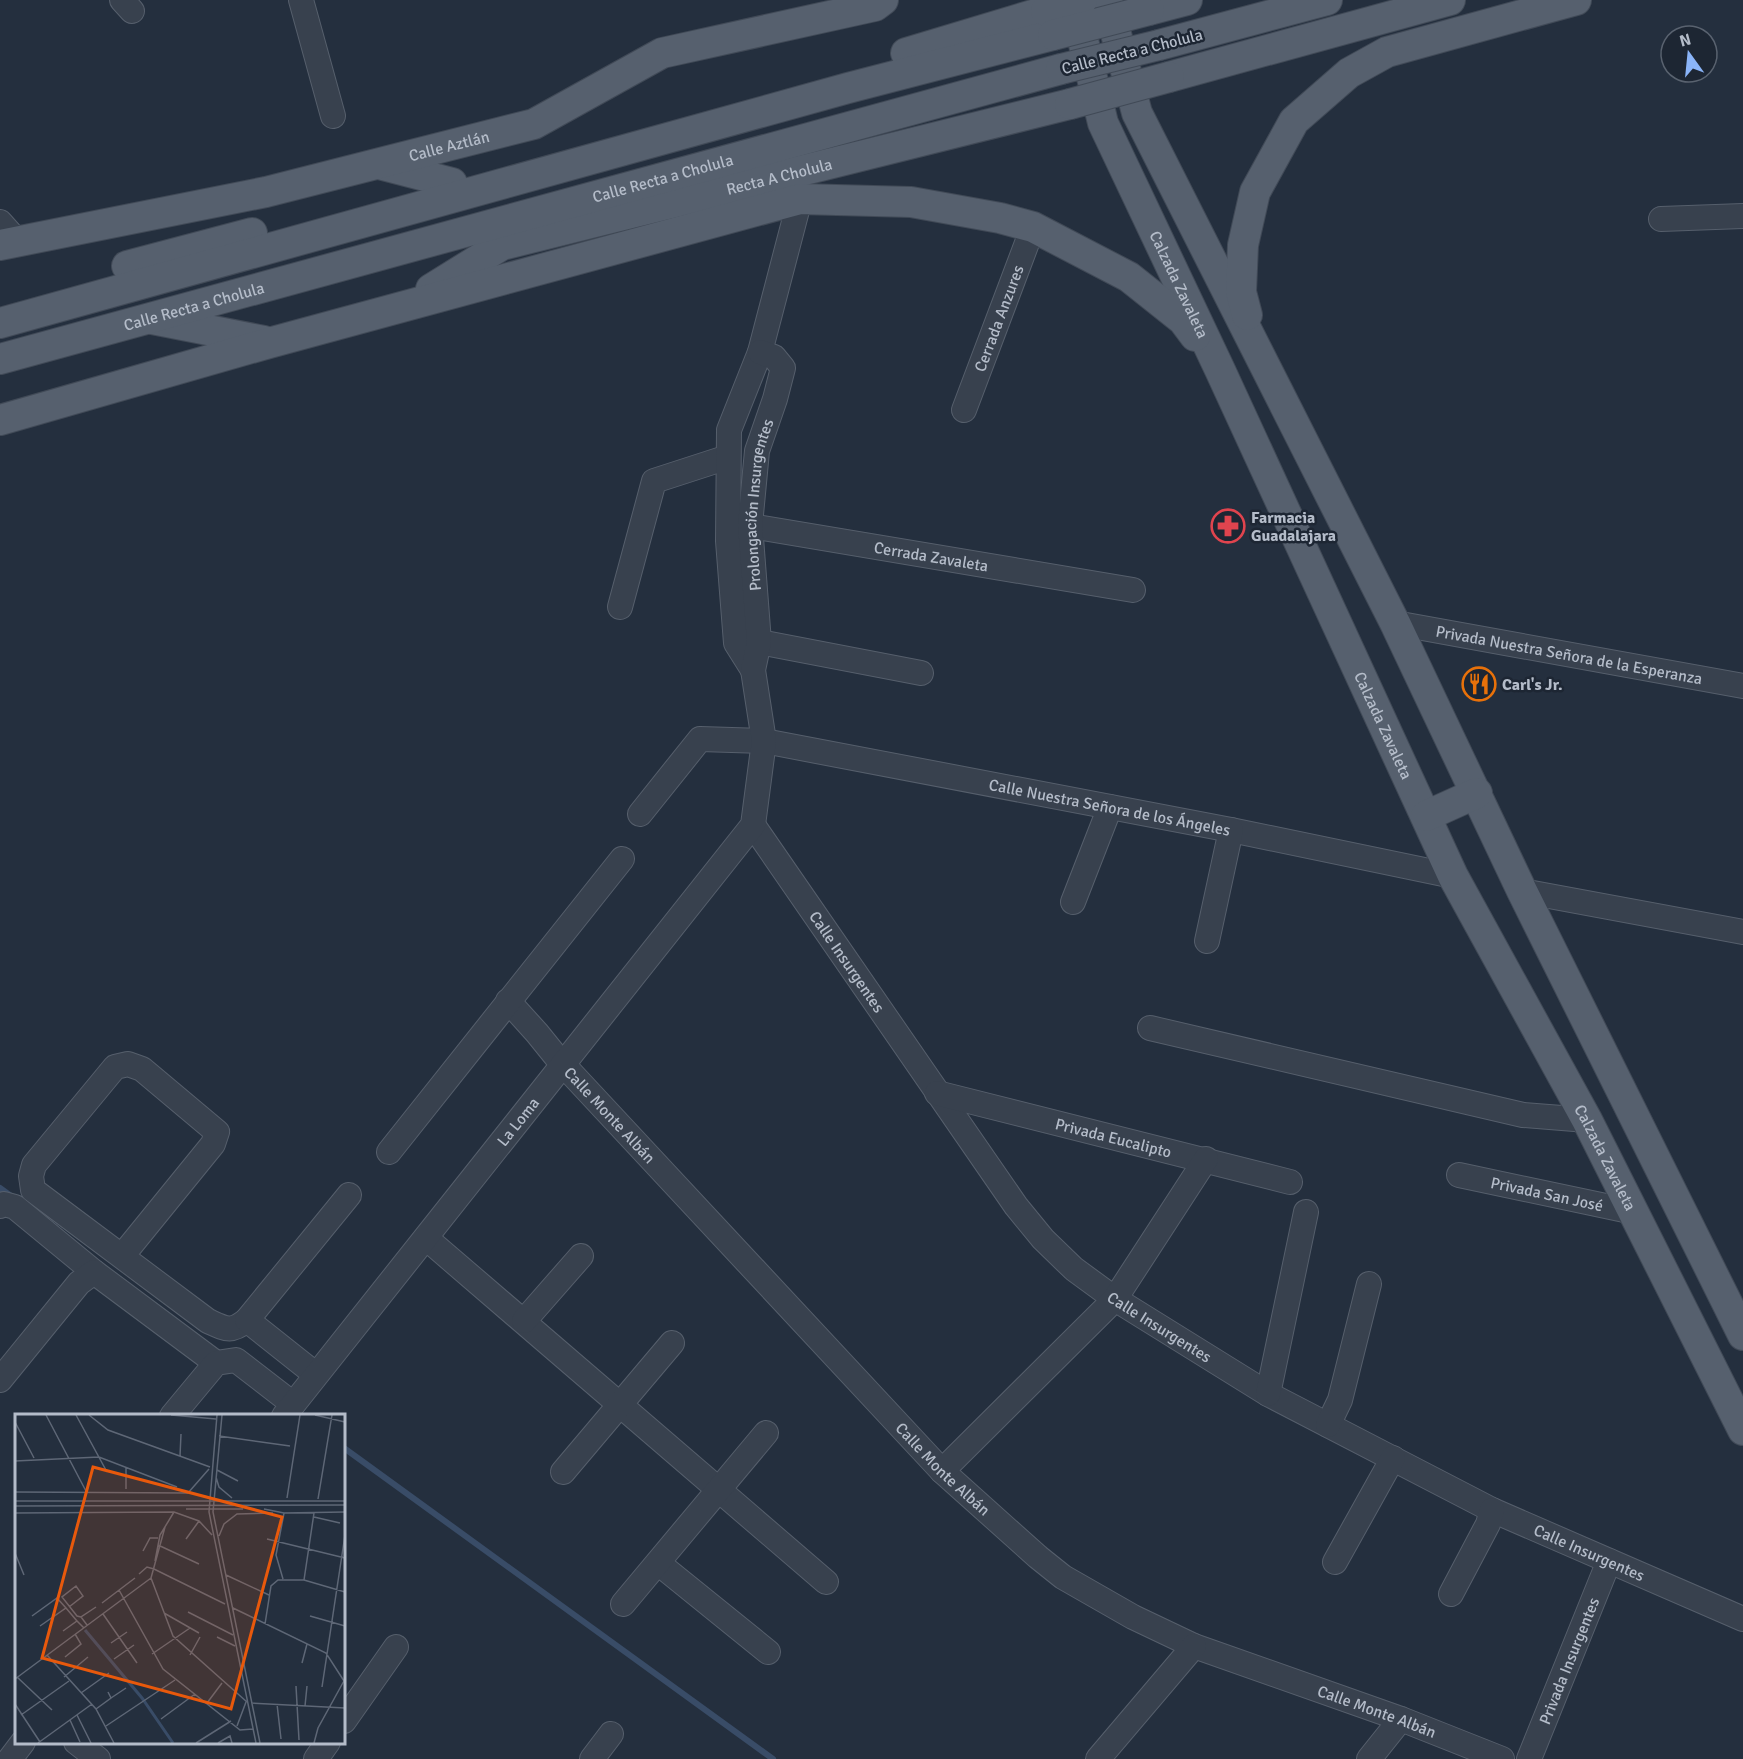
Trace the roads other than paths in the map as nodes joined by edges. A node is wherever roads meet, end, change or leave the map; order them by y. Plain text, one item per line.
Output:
1 (301, 0) edge
2 (883, 0) edge
3 (1082, 0) edge
4 (1107, 0) edge
5 (1187, 0) edge
6 (1327, 0) edge
7 (1450, 0) edge
8 (1576, 0) edge
9 (1057, 15) edge
10 (333, 116) dead end
11 (375, 163) junction
12 (452, 183) junction
13 (266, 192) junction
14 (800, 199) junction
15 (1743, 216) edge
16 (1661, 219) dead end
17 (1033, 227) junction
18 (6, 236) edge
19 (201, 245) junction
20 (0, 303) edge
21 (403, 306) junction
22 (146, 318) junction
23 (0, 323) edge
24 (269, 342) junction
25 (1254, 344) junction
26 (760, 352) junction
27 (0, 359) edge
28 (1220, 370) junction
29 (964, 410) dead end
30 (0, 420) edge
31 (728, 457) junction
32 (739, 524) junction
33 (1133, 590) dead end
34 (620, 607) dead end
35 (1395, 624) junction
36 (759, 642) junction
37 (753, 670) junction
38 (921, 673) dead end
39 (1743, 686) edge
40 (764, 741) junction
41 (1477, 793) junction
42 (1110, 807) junction
43 (640, 814) dead end
44 (1426, 816) junction
45 (753, 825) junction
46 (1231, 830) junction
47 (622, 859) dead end
48 (1453, 876) junction
49 (1522, 891) junction
50 (1073, 902) dead end
51 (1743, 932) edge
52 (1207, 941) dead end
53 (508, 1001) junction
54 (1150, 1028) dead end
55 (563, 1065) junction
56 (937, 1093) junction
57 (1587, 1120) junction
58 (389, 1152) dead end
59 (1206, 1159) junction
60 (1459, 1175) dead end
61 (1290, 1182) dead end
62 (349, 1195) dead end
63 (0, 1206) edge
64 (1306, 1212) dead end
65 (1634, 1212) junction
66 (426, 1238) junction
67 (122, 1256) junction
68 (581, 1256) dead end
69 (94, 1272) junction
70 (1369, 1284) dead end
71 (1115, 1299) junction
72 (247, 1320) junction
73 (524, 1321) junction
74 (1743, 1335) edge
75 (672, 1342) dead end
76 (216, 1363) junction
77 (315, 1374) junction
78 (0, 1380) edge
79 (1268, 1394) junction
80 (620, 1404) junction
81 (288, 1410) edge
82 (174, 1414) edge
83 (1328, 1425) junction
84 (1743, 1430) edge
85 (766, 1433) dead end
86 (1393, 1458) junction
87 (942, 1471) junction
88 (563, 1473) dead end
89 (719, 1489) junction
90 (1492, 1510) junction
91 (1609, 1561) junction
92 (1335, 1562) dead end
93 (658, 1563) junction
94 (826, 1582) dead end
95 (1451, 1594) dead end
96 (623, 1604) dead end
97 (1743, 1619) edge
98 (1194, 1646) junction
99 (396, 1647) dead end
100 (768, 1652) dead end
101 (1401, 1719) junction
102 (345, 1720) edge
103 (612, 1734) dead end
104 (22, 1744) edge
105 (77, 1744) edge
106 (327, 1744) edge
107 (10, 1759) edge
108 (98, 1759) edge
109 (316, 1759) edge
110 (592, 1759) edge
111 (1098, 1759) edge
112 (1369, 1759) edge
113 (1502, 1759) edge
114 (1529, 1759) edge

1 - 10 street
2 - 11 main road, Calle Aztlán
3 - 9 main road, bridge
4 - 25 main road
5 - 9 main road, Calle Recta a Cholula, bridge
6 - 22 main road, Calle Recta a Cholula, bridge
7 - 21 main road, Recta A Cholula, bridge
8 - 25 main road
9 - 12 main road
9 - 23 main road, Calle Recta a Cholula
9 - 28 main road, Calzada Zavaleta
11 - 12 main road
11 - 13 main road, Calle Aztlán
12 - 19 main road
13 - 18 main road, Calle Aztlán
13 - 19 main road
14 - 17 main road
14 - 21 main road
14 - 26 street, Prolongación Insurgentes
15 - 16 street
17 - 28 main road
17 - 29 street, Cerrada Anzures
19 - 20 main road
21 - 24 main road
22 - 24 main road
22 - 27 main road, Calle Recta a Cholula
24 - 30 main road
25 - 35 main road
26 - 31 street, Prolongación Insurgentes
26 - 32 street, Prolongación Insurgentes
28 - 44 main road, Calzada Zavaleta
31 - 32 street, Prolongación Insurgentes
31 - 34 street
32 - 33 street, Cerrada Zavaleta
32 - 36 street, Prolongación Insurgentes
32 - 37 street, Prolongación Insurgentes
35 - 39 street, Privada Nuestra Señora de la Esperanza
35 - 41 main road
36 - 37 street, Prolongación Insurgentes
36 - 38 street
37 - 40 street, Prolongación Insurgentes
40 - 42 street, Calle Nuestra Señora de los Ángeles
40 - 43 street, Calle Nuestra Señora de los Ángeles
40 - 45 street, Prolongación Insurgentes
41 - 44 main road
41 - 49 main road
42 - 46 street, Calle Nuestra Señora de los Ángeles
42 - 50 street
44 - 48 main road, Calzada Zavaleta
45 - 55 street, La Loma
45 - 56 street, Calle Insurgentes
46 - 48 street, Calle Nuestra Señora de los Ángeles
46 - 52 street
47 - 53 street
48 - 57 main road, Calzada Zavaleta
49 - 51 street
49 - 74 main road
53 - 55 street, Calle Monte Albán
53 - 58 street
54 - 57 street
55 - 66 street, La Loma
55 - 87 street, Calle Monte Albán
56 - 59 street, Privada Eucalipto
56 - 71 street, Calle Insurgentes
57 - 65 main road, Calzada Zavaleta
59 - 61 street, Privada Eucalipto
59 - 71 street
60 - 65 street, Privada San José
62 - 72 street
63 - 69 street
64 - 79 street
65 - 84 main road, Calzada Zavaleta
66 - 73 street
66 - 77 street, La Loma
67 - 67 street
67 - 72 street
68 - 73 street
69 - 76 street
69 - 78 street
70 - 83 street
71 - 79 street, Calle Insurgentes
71 - 87 street
72 - 77 street
73 - 80 street
75 - 80 street
76 - 81 street
76 - 82 street
77 - 81 street, La Loma
79 - 83 street, Calle Insurgentes
80 - 88 street
80 - 89 street
83 - 86 street, Calle Insurgentes
85 - 89 street
86 - 90 street, Calle Insurgentes
86 - 92 street
87 - 98 street, Calle Monte Albán
89 - 93 street
89 - 94 street
90 - 91 street, Calle Insurgentes
90 - 95 street
91 - 97 street, Calle Insurgentes
91 - 114 street, Privada Insurgentes
93 - 96 street
93 - 100 street
98 - 101 street, Calle Monte Albán
98 - 111 street
99 - 102 street
101 - 112 street
101 - 113 street, Calle Monte Albán
103 - 110 street
104 - 107 street
105 - 108 street
106 - 109 street

